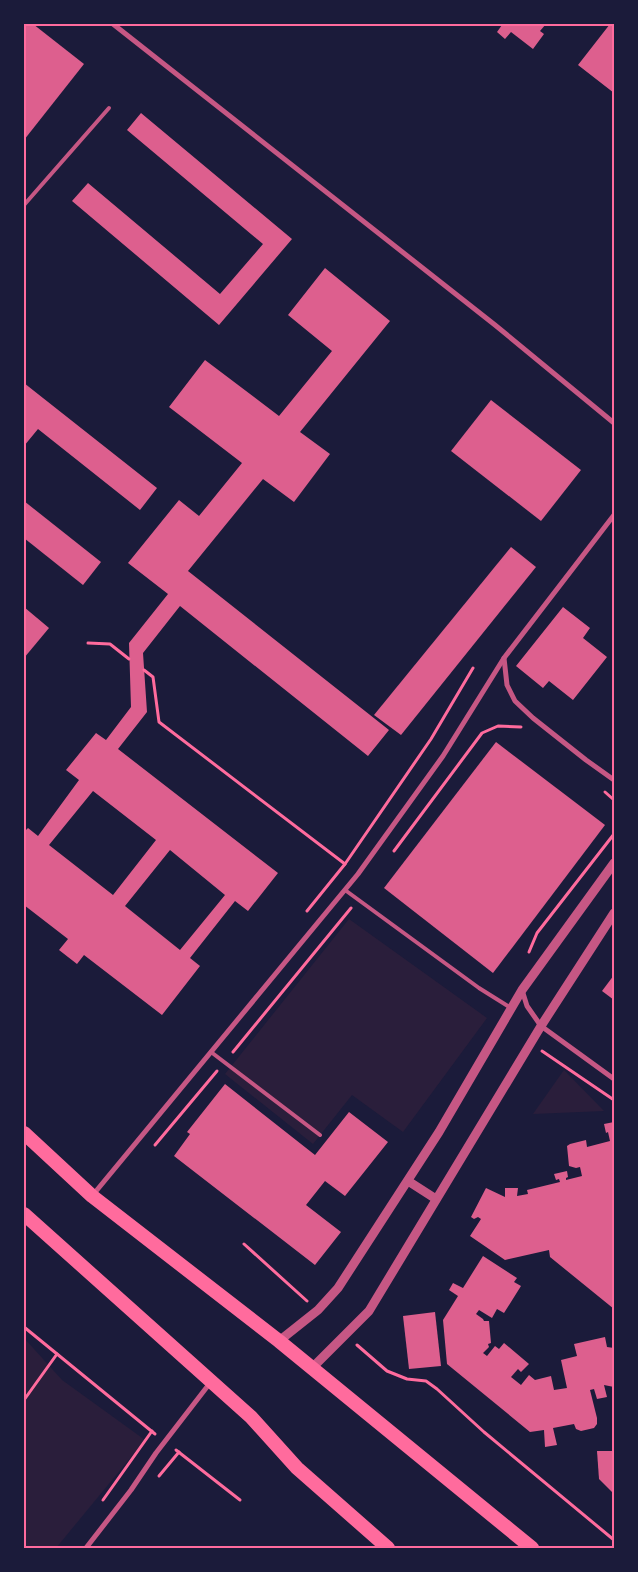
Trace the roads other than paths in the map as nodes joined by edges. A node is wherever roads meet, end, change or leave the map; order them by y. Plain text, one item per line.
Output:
1 (113, 24) edge
2 (109, 108) dead end
3 (24, 205) edge
4 (614, 423) edge
5 (614, 515) edge
6 (504, 658) junction
7 (614, 780) edge
8 (614, 863) edge
9 (345, 890) junction
10 (614, 913) edge
11 (522, 990) junction
12 (511, 1008) junction
13 (540, 1026) junction
14 (211, 1052) junction
15 (614, 1079) edge
16 (24, 1133) edge
17 (320, 1135) dead end
18 (408, 1181) junction
19 (92, 1196) junction
20 (436, 1199) junction
21 (24, 1214) edge
22 (279, 1341) junction
23 (312, 1368) junction
24 (211, 1383) junction
25 (86, 1548) edge
26 (388, 1548) edge
27 (532, 1548) edge

1 - 4 street
2 - 3 lane
5 - 6 street
6 - 7 street
6 - 9 street
8 - 11 street
9 - 12 lane
9 - 14 street
10 - 13 street
11 - 12 street
11 - 13 street
12 - 18 street
13 - 15 street
13 - 20 street
14 - 17 lane
14 - 19 street
16 - 19 highway
18 - 20 street
18 - 22 street
19 - 22 highway
20 - 23 street
21 - 24 highway
22 - 23 highway
23 - 27 highway
24 - 25 street
24 - 26 highway

